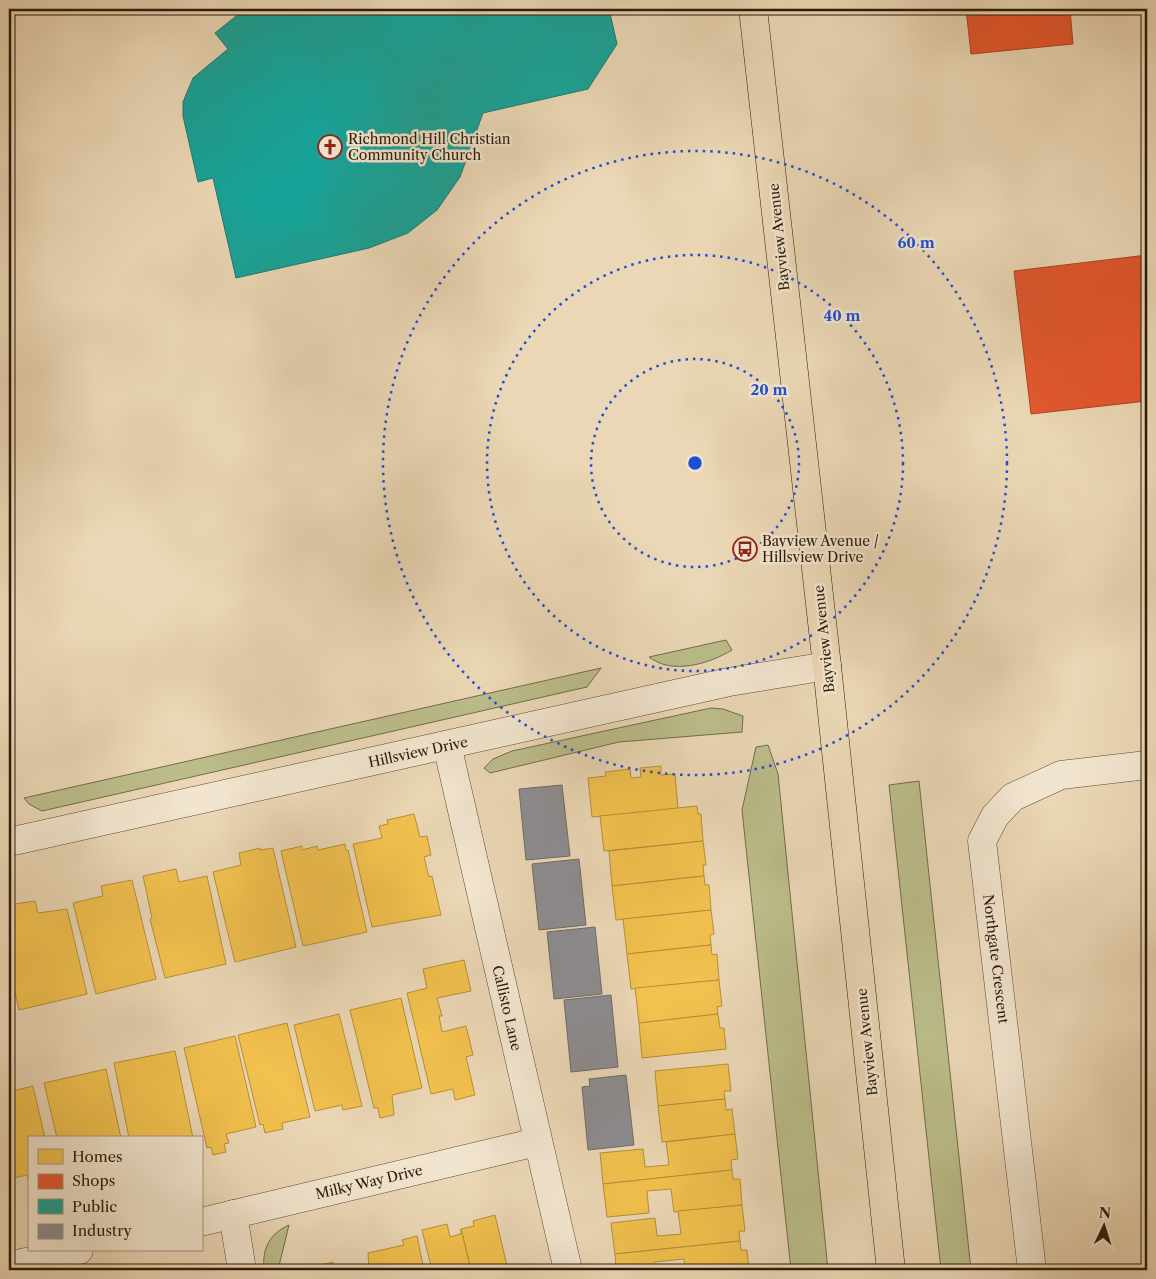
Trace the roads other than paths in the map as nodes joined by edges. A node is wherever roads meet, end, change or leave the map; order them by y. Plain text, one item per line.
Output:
1 (753, 9) edge
2 (828, 666) junction
3 (447, 746) junction
4 (1147, 765) edge
5 (9, 842) edge
6 (538, 1142) junction
7 (233, 1214) junction
8 (202, 1222) edge
9 (70, 1252) edge
10 (9, 1266) edge
11 (242, 1270) edge
12 (568, 1270) edge
13 (892, 1270) edge
14 (1032, 1270) edge

1 - 2 main road, Bayview Avenue
2 - 3 street, Hillsview Drive
2 - 13 main road, Bayview Avenue
3 - 5 street, Hillsview Drive
3 - 6 street, Callisto Lane
4 - 14 street, Northgate Crescent
6 - 7 street, Milky Way Drive
6 - 12 street, Callisto Lane
7 - 8 street, Milky Way Drive
7 - 11 street
9 - 10 street

